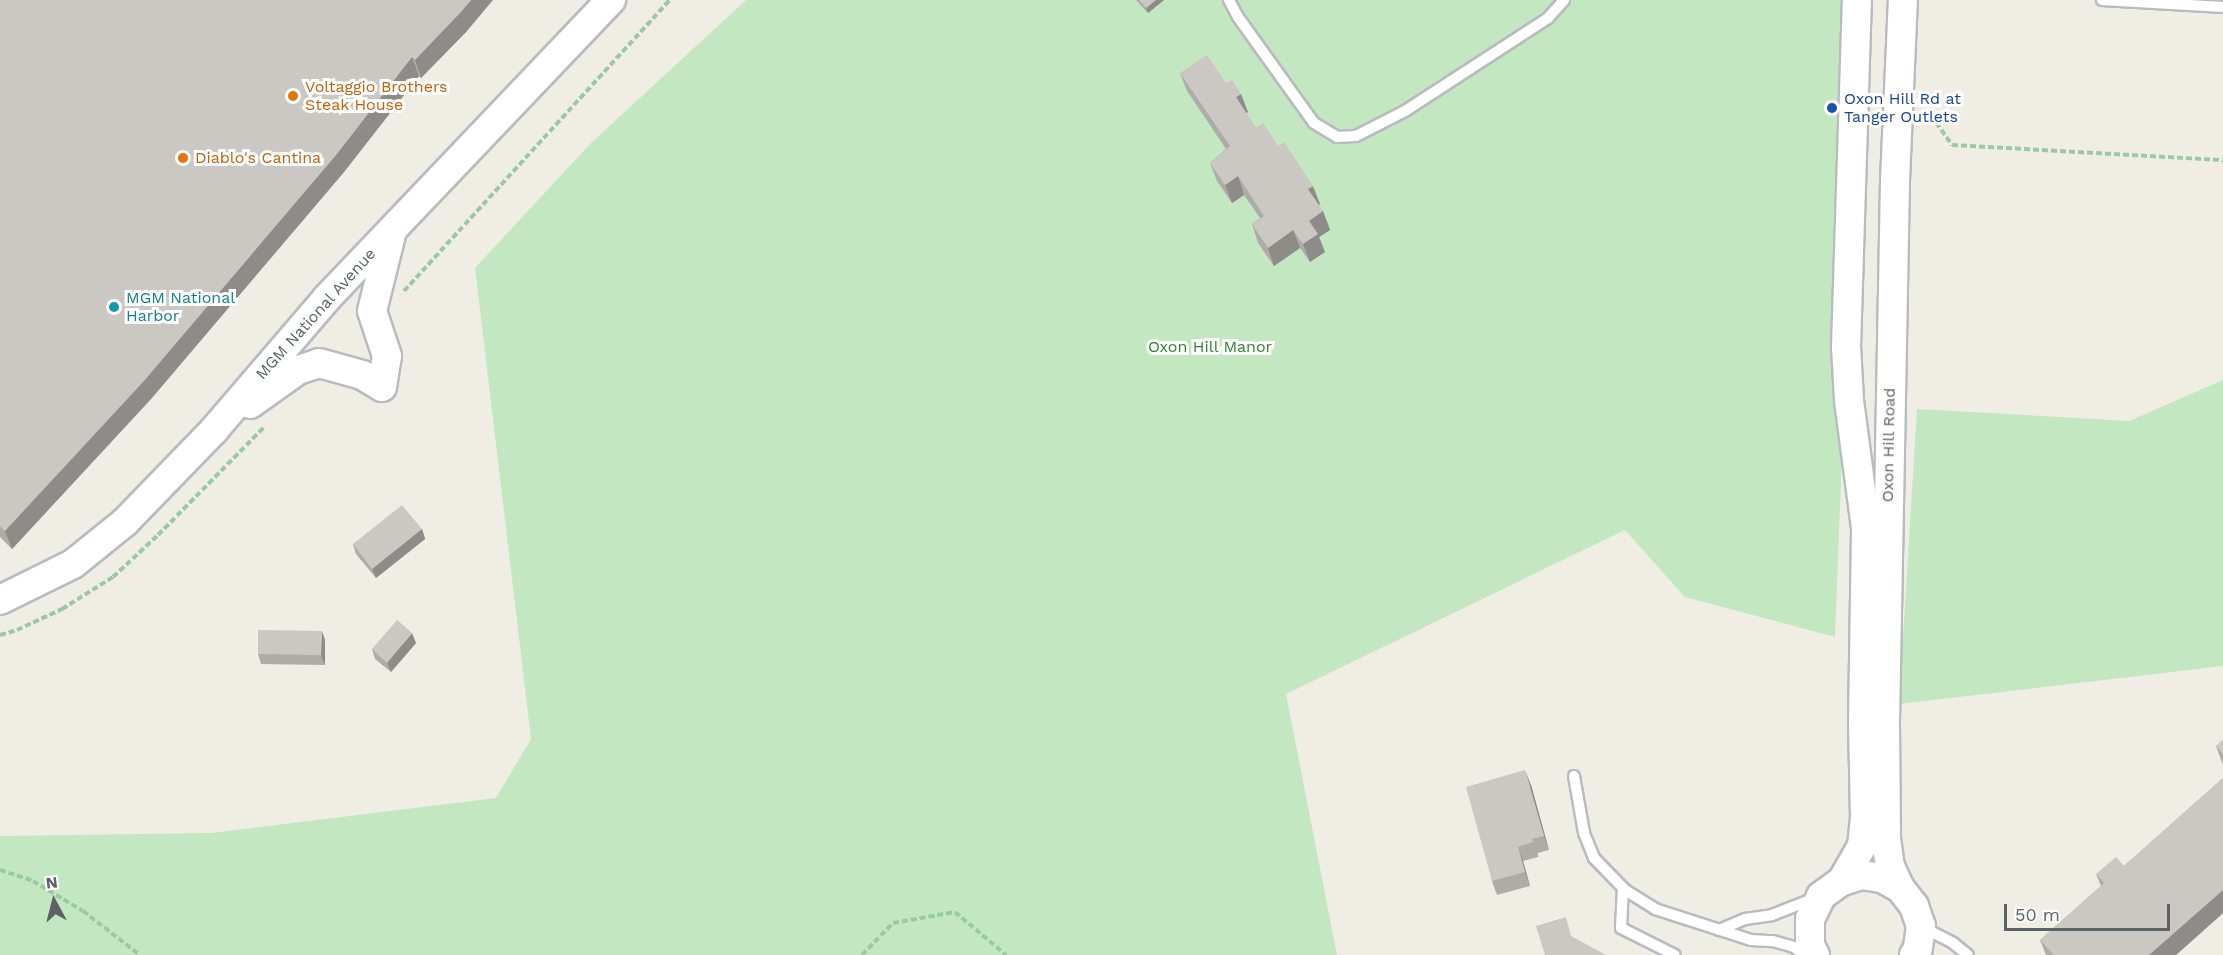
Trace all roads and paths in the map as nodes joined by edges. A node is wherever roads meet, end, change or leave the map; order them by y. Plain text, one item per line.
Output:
1 (611, 0) edge
2 (670, 0) edge
3 (1229, 0) edge
4 (1564, 0) edge
5 (1857, 0) edge
6 (1903, 0) edge
7 (2103, 0) edge
8 (2223, 7) edge
9 (1925, 112) dead end
10 (2223, 160) edge
11 (393, 229) junction
12 (401, 295) dead end
13 (214, 430) junction
14 (0, 600) edge
15 (1574, 776) dead end
16 (0, 870) edge
17 (1623, 888) junction
18 (1831, 888) junction
19 (1900, 888) junction
20 (1920, 926) junction
21 (1719, 930) junction
22 (140, 955) edge
23 (862, 955) edge
24 (1006, 955) edge
25 (1675, 955) edge
26 (1804, 955) edge
27 (1815, 955) edge
28 (1914, 955) edge
29 (1968, 955) edge

1 - 11 main road, MGM National Avenue
2 - 12 path
3 - 4 lane
5 - 18 main road, Oxon Hill Road
6 - 19 main road, Oxon Hill Road
7 - 8 lane
9 - 10 path
11 - 13 main road, MGM National Avenue
11 - 13 main road
13 - 14 main road, MGM National Avenue
15 - 17 lane
16 - 22 path
17 - 21 lane
17 - 25 lane
18 - 19 main road
18 - 21 lane
18 - 27 main road, Oxon Hill Road
19 - 20 main road, Oxon Hill Road
20 - 28 main road
20 - 29 lane
21 - 26 lane
23 - 24 path

